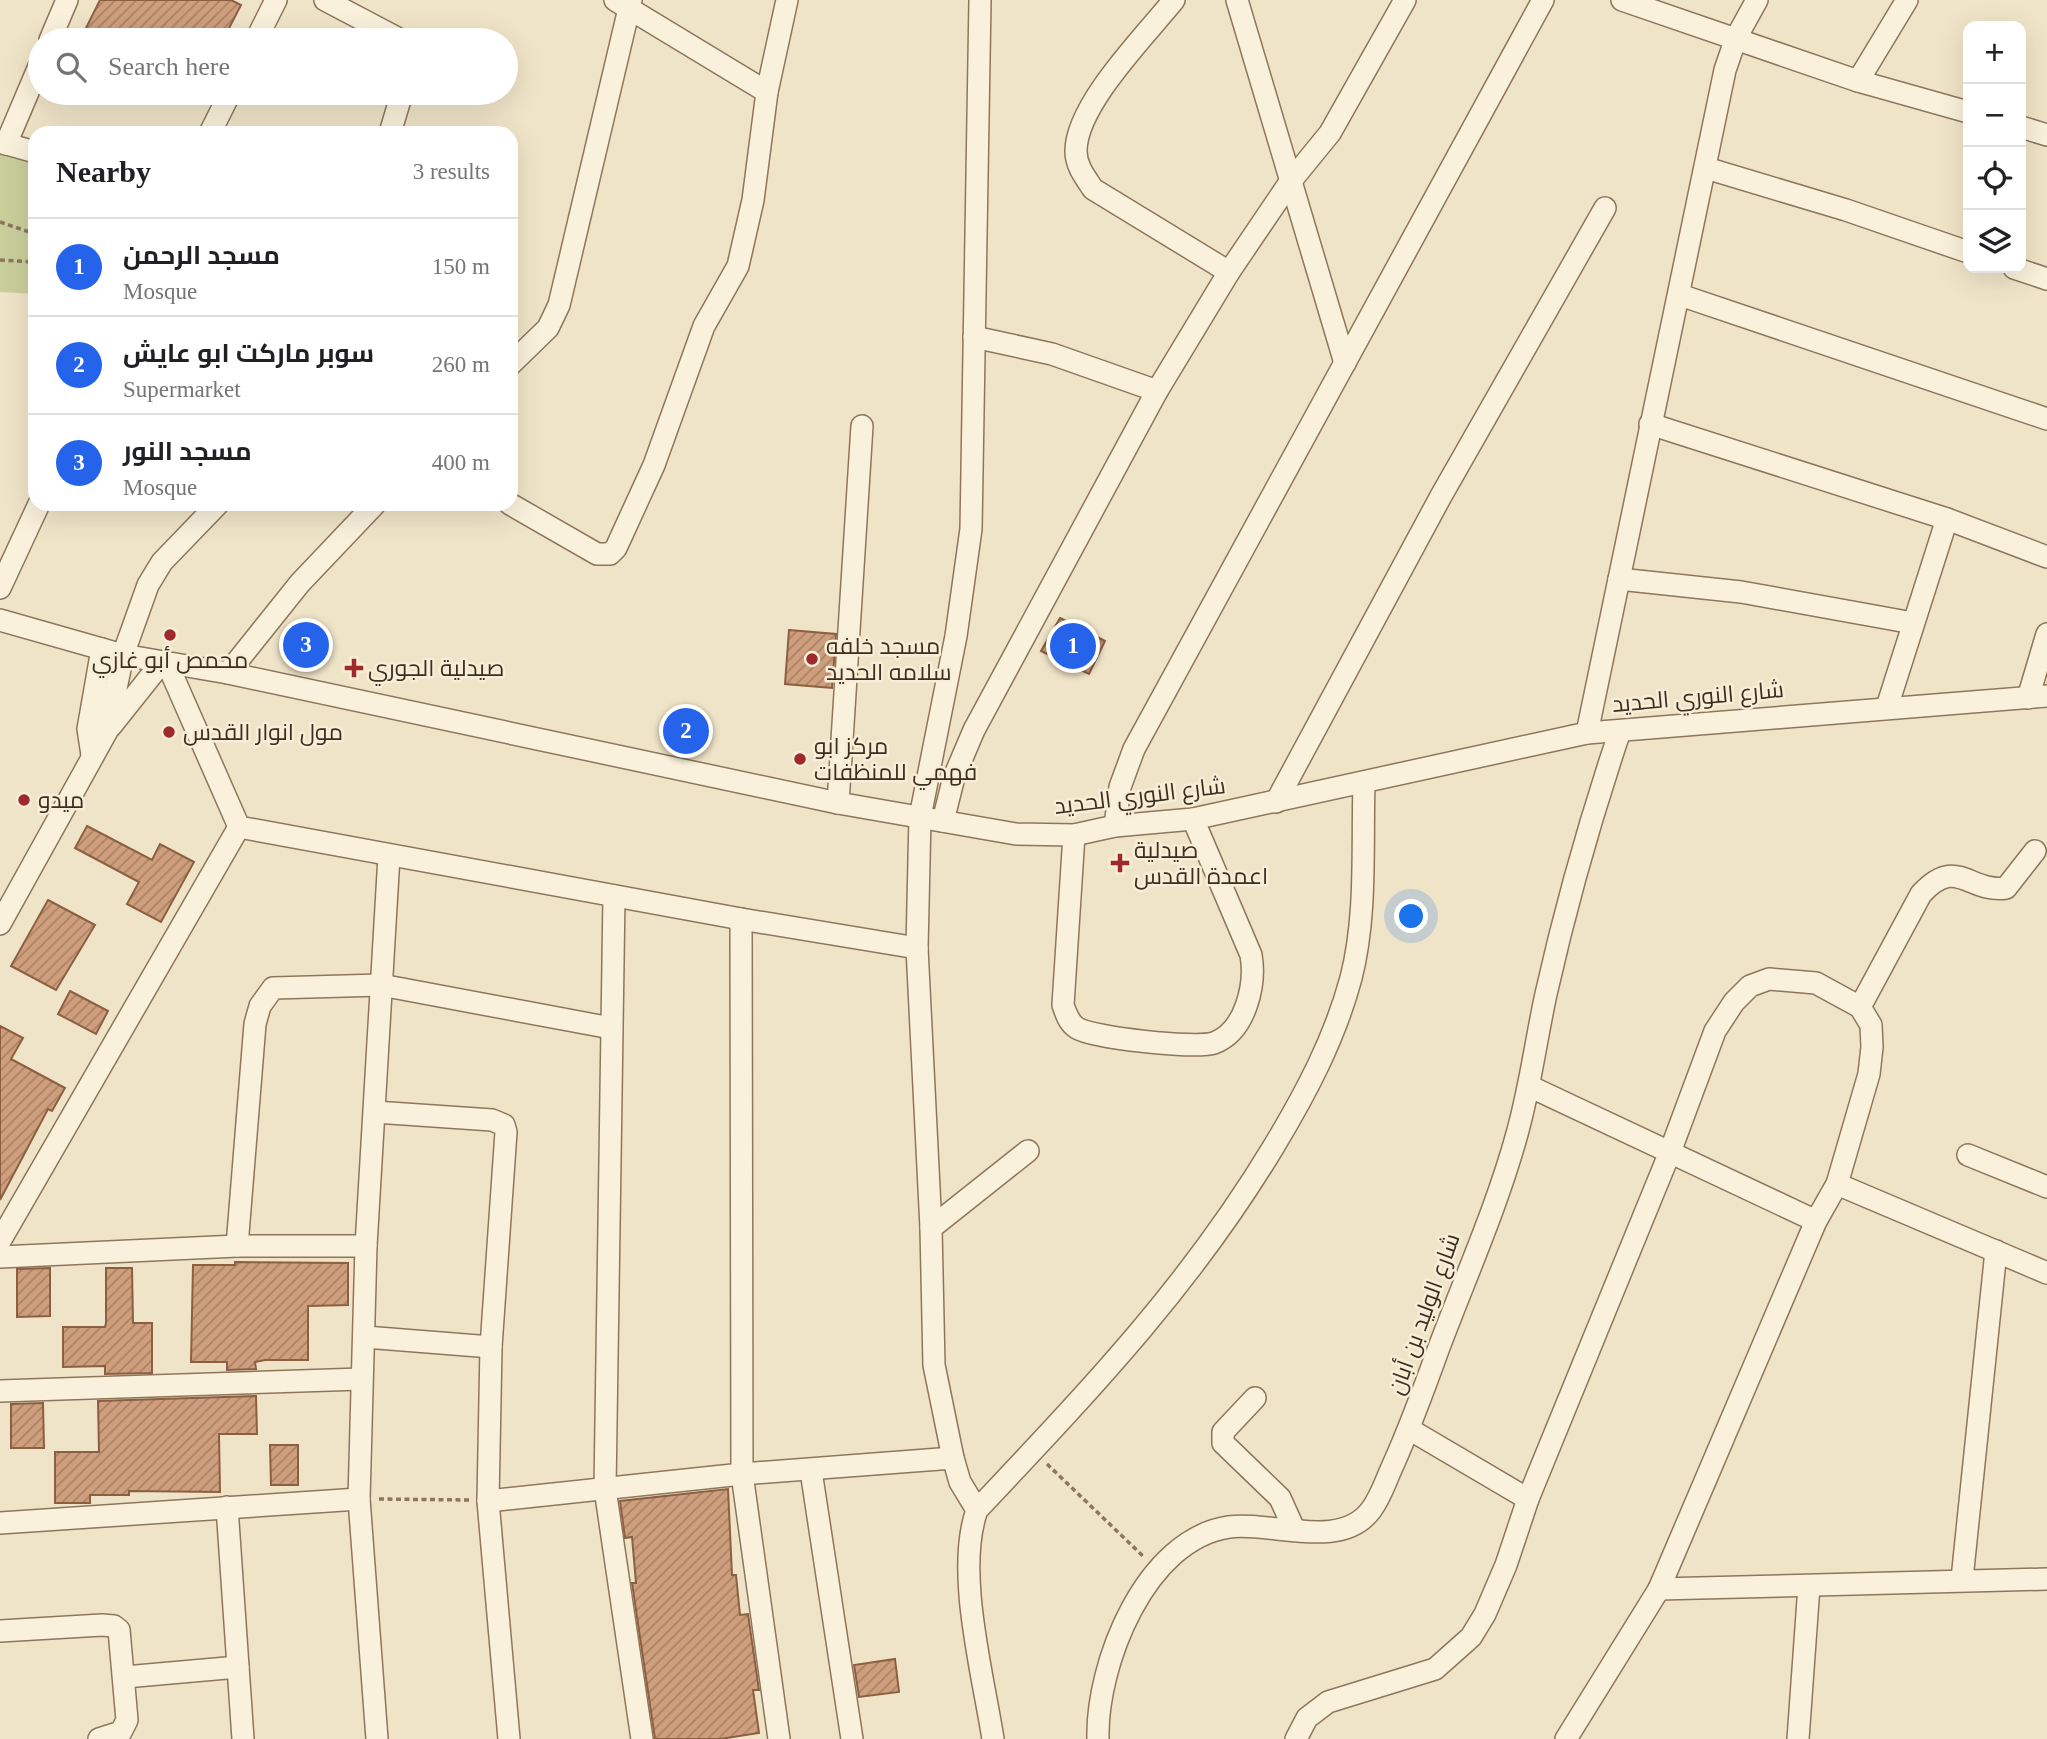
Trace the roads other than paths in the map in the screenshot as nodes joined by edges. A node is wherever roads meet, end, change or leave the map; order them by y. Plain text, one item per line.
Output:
1 (67, 0) edge
2 (276, 0) edge
3 (325, 0) edge
4 (787, 0) edge
5 (980, 0) edge
6 (1174, 0) edge
7 (1237, 0) edge
8 (1405, 0) edge
9 (1543, 0) edge
10 (1622, 0) edge
11 (1757, 0) edge
12 (1907, 0) edge
13 (625, 3) edge
14 (55, 28) edge
15 (262, 28) edge
16 (378, 28) edge
17 (1736, 38) junction
18 (1858, 81) junction
19 (28, 90) edge
20 (767, 92) junction
21 (224, 105) edge
22 (398, 105) edge
23 (1963, 111) edge
24 (214, 126) edge
25 (392, 126) edge
26 (2026, 129) edge
27 (2047, 135) edge
28 (3, 143) edge
29 (28, 150) edge
30 (1706, 168) junction
31 (1290, 182) junction
32 (1605, 208) dead end
33 (1963, 250) edge
34 (1229, 272) junction
35 (2026, 272) edge
36 (2047, 279) edge
37 (1679, 295) junction
38 (974, 337) junction
39 (518, 357) edge
40 (1345, 363) junction
41 (1157, 391) junction
42 (2047, 419) edge
43 (1650, 424) junction
44 (862, 426) dead end
45 (518, 509) edge
46 (35, 511) edge
47 (212, 511) edge
48 (368, 511) edge
49 (1947, 519) junction
50 (2047, 556) edge
51 (1619, 579) junction
52 (0, 588) edge
53 (0, 620) edge
54 (1913, 623) junction
55 (2047, 634) edge
56 (102, 649) junction
57 (123, 655) junction
58 (164, 663) junction
59 (228, 673) junction
60 (2037, 697) edge
61 (1887, 707) junction
62 (107, 731) junction
63 (1619, 731) junction
64 (1587, 733) junction
65 (92, 755) junction
66 (1364, 783) junction
67 (1276, 802) junction
68 (838, 803) junction
69 (920, 817) junction
70 (1193, 819) junction
71 (943, 821) junction
72 (239, 827) junction
73 (1115, 827) junction
74 (1074, 835) junction
75 (2035, 851) dead end
76 (389, 856) junction
77 (614, 896) junction
78 (741, 919) junction
79 (0, 925) edge
80 (917, 948) junction
81 (381, 985) junction
82 (1860, 1007) junction
83 (611, 1028) junction
84 (1529, 1086) junction
85 (374, 1112) junction
86 (1028, 1152) dead end
87 (1670, 1152) junction
88 (1968, 1155) dead end
89 (1837, 1184) junction
90 (2047, 1187) edge
91 (1816, 1221) junction
92 (931, 1228) junction
93 (0, 1241) edge
94 (366, 1245) junction
95 (237, 1246) junction
96 (1996, 1251) junction
97 (0, 1257) edge
98 (2047, 1273) edge
99 (365, 1337) junction
100 (491, 1347) junction
101 (361, 1379) junction
102 (0, 1391) edge
103 (1255, 1398) dead end
104 (1409, 1429) junction
105 (953, 1458) junction
106 (811, 1471) junction
107 (742, 1474) junction
108 (605, 1489) junction
109 (359, 1499) junction
110 (1528, 1499) junction
111 (488, 1501) junction
112 (227, 1507) junction
113 (977, 1510) junction
114 (0, 1522) edge
115 (1293, 1529) junction
116 (1962, 1579) junction
117 (2047, 1579) edge
118 (1809, 1586) junction
119 (1659, 1589) junction
120 (0, 1632) edge
121 (238, 1667) junction
122 (124, 1676) junction
123 (99, 1739) edge
124 (243, 1739) edge
125 (377, 1739) edge
126 (509, 1739) edge
127 (642, 1739) edge
128 (779, 1739) edge
129 (852, 1739) edge
130 (993, 1739) edge
131 (1098, 1739) edge
132 (1296, 1739) edge
133 (1566, 1739) edge
134 (1798, 1739) edge

1 - 14 street
2 - 15 street
3 - 16 street
4 - 20 street
5 - 38 street
6 - 34 street
7 - 31 street
8 - 31 street
9 - 40 street
10 - 17 street
11 - 17 street
12 - 18 street
13 - 20 street
13 - 39 street
17 - 18 street
17 - 30 street
18 - 23 street
19 - 28 street
20 - 45 street
21 - 24 street
22 - 25 street
26 - 27 street
28 - 29 street
30 - 33 street
30 - 37 street
31 - 34 street
31 - 40 street
32 - 67 street
34 - 41 street
35 - 36 street
37 - 42 street
37 - 43 street
38 - 41 street
38 - 69 street
40 - 73 street
41 - 71 street
43 - 49 street
43 - 51 street
44 - 68 street
46 - 52 street
47 - 57 street
48 - 59 street
49 - 50 street
49 - 54 street
51 - 54 street
51 - 64 street
53 - 56 street, شارع النوري الحديد
54 - 61 street
55 - 60 street
56 - 57 street, شارع النوري الحديد
56 - 65 street
57 - 58 street, شارع النوري الحديد
57 - 62 street
58 - 59 street, شارع النوري الحديد
58 - 62 street
58 - 72 street
59 - 68 street, شارع النوري الحديد
60 - 61 street, شارع النوري الحديد
61 - 63 street, شارع النوري الحديد
62 - 65 street
63 - 64 street, شارع النوري الحديد
63 - 84 street, شارع الوليد بن أبان
64 - 66 street, شارع النوري الحديد
65 - 79 street
66 - 67 street, شارع النوري الحديد
66 - 113 street
67 - 70 street, شارع النوري الحديد
68 - 69 street, شارع النوري الحديد
69 - 71 street, شارع النوري الحديد
69 - 80 street
70 - 73 street, شارع النوري الحديد
70 - 74 street
71 - 74 street, شارع النوري الحديد
72 - 76 street
72 - 93 street
73 - 74 street, شارع النوري الحديد
75 - 82 street
76 - 77 street
76 - 81 street
77 - 78 street
77 - 83 street
78 - 80 street
78 - 107 street
80 - 92 street
81 - 83 street
81 - 85 street
81 - 95 street
82 - 87 street
82 - 89 street
83 - 108 street
84 - 87 street
84 - 104 street, شارع الوليد بن أبان
85 - 94 street
85 - 100 street
86 - 92 street
87 - 91 street
87 - 110 street
88 - 90 street
89 - 91 street
89 - 96 street
91 - 119 street
92 - 105 street
94 - 95 street
94 - 99 street
95 - 97 street
96 - 98 street
96 - 116 street
99 - 100 street
99 - 101 street
100 - 111 street
101 - 102 street
101 - 109 street
103 - 115 street
104 - 110 street
104 - 115 street, شارع الوليد بن أبان
105 - 106 street
105 - 113 street
106 - 107 street
106 - 129 street
107 - 108 street
107 - 128 street
108 - 111 street
108 - 127 street
109 - 112 street
109 - 125 street
110 - 132 street
111 - 126 street
112 - 114 street
112 - 121 street
113 - 130 street
115 - 131 street, شارع الوليد بن أبان
116 - 117 street
116 - 118 street
118 - 119 street
118 - 134 street
119 - 133 street
120 - 122 street
121 - 122 street
121 - 124 street
122 - 123 street

